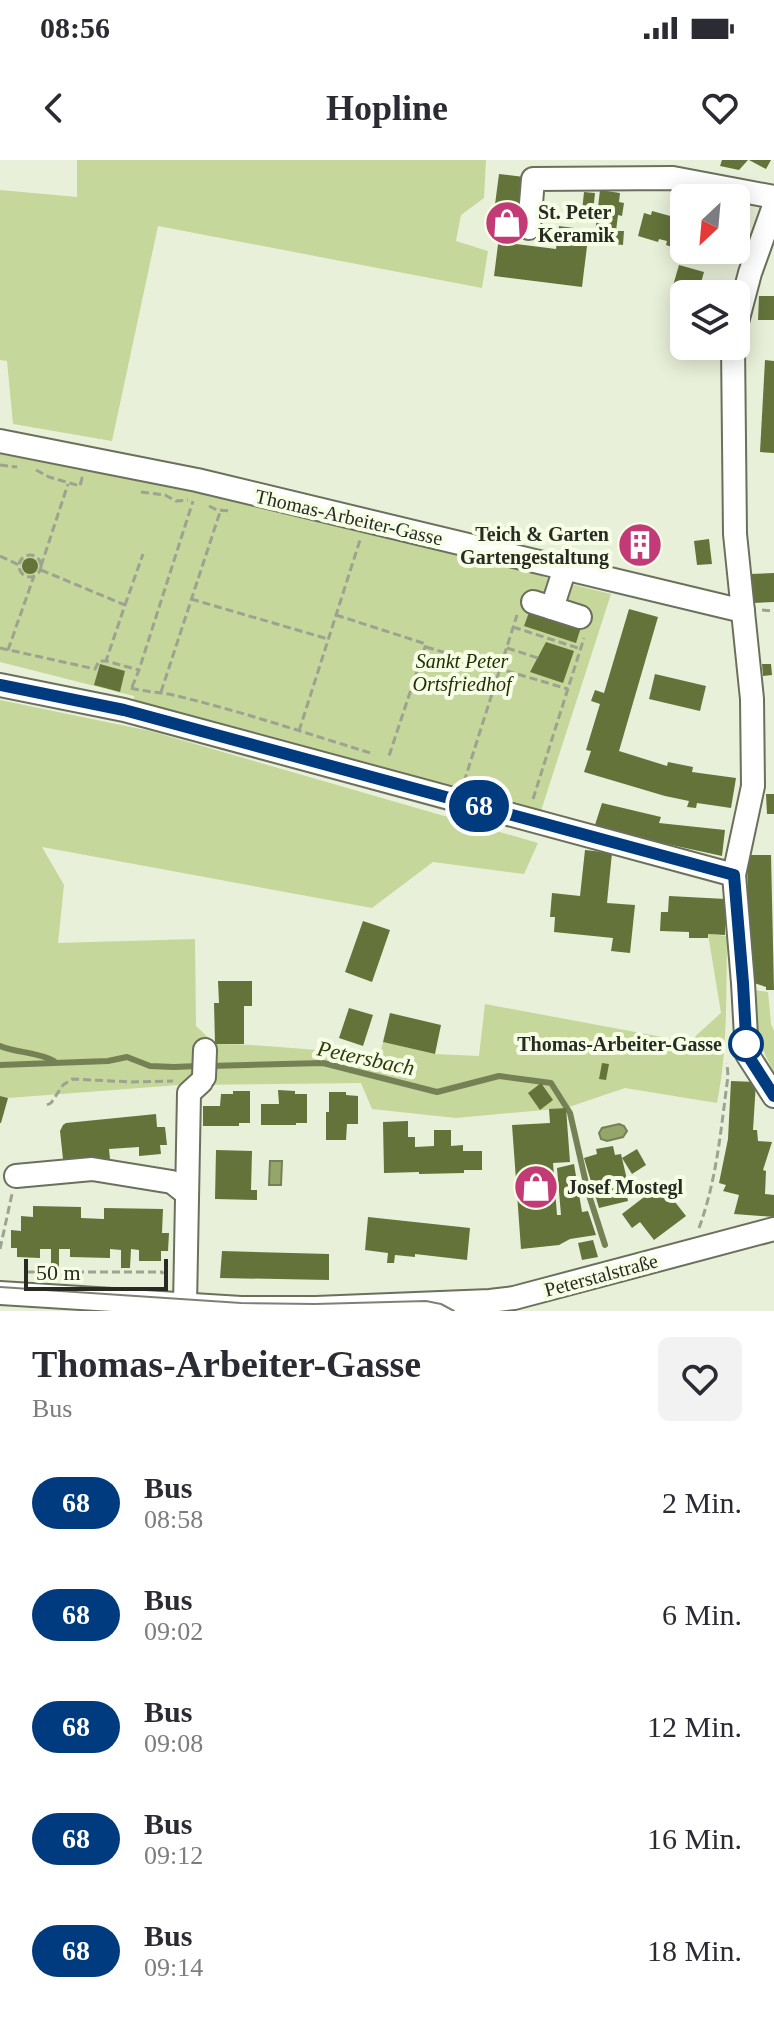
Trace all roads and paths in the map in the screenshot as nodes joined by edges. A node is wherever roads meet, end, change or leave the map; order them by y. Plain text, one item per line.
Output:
1 (774, 197) edge
2 (774, 206) edge
3 (529, 228) dead end
4 (748, 280) edge
5 (733, 360) edge
6 (0, 441) edge
7 (0, 465) edge
8 (93, 480) dead end
9 (68, 484) junction
10 (134, 490) dead end
11 (206, 502) dead end
12 (221, 509) junction
13 (236, 512) dead end
14 (360, 540) dead end
15 (143, 554) dead end
16 (0, 556) edge
17 (19, 565) junction
18 (41, 568) junction
19 (565, 568) junction
20 (34, 576) junction
21 (191, 599) junction
22 (125, 605) junction
23 (542, 605) junction
24 (743, 611) junction
25 (336, 615) junction
26 (513, 627) junction
27 (582, 627) joint
28 (328, 639) junction
29 (425, 647) junction
30 (0, 648) edge
31 (506, 648) junction
32 (581, 649) junction
33 (8, 650) junction
34 (538, 658) dead end
35 (106, 661) junction
36 (500, 669) junction
37 (139, 670) junction
38 (0, 685) edge
39 (568, 689) junction
40 (161, 694) junction
41 (299, 731) junction
42 (373, 754) dead end
43 (388, 759) dead end
44 (464, 782) dead end
45 (532, 802) dead end
46 (734, 875) junction
47 (205, 1050) dead end
48 (727, 1063) dead end
49 (198, 1084) junction
50 (774, 1096) edge
51 (47, 1105) dead end
52 (16, 1176) joint
53 (186, 1193) junction
54 (774, 1229) edge
55 (698, 1231) dead end
56 (0, 1249) edge
57 (29, 1272) dead end
58 (162, 1272) dead end
59 (10, 1299) edge
60 (185, 1305) junction
61 (490, 1306) edge
62 (436, 1308) edge
63 (316, 1310) edge

1 - 3 street
2 - 4 street
5 - 24 street
6 - 19 street, Thomas-Arbeiter-Gasse
7 - 9 path
8 - 9 path
9 - 18 path
10 - 37 path
11 - 12 path
12 - 13 path
12 - 21 path
14 - 25 path
15 - 22 path
16 - 17 path
17 - 18 path
17 - 20 path
18 - 20 path
18 - 22 path
19 - 23 street
19 - 24 street, Thomas-Arbeiter-Gasse
20 - 33 path
21 - 28 path
21 - 40 path
22 - 35 path
23 - 26 path
23 - 27 street
24 - 46 street
25 - 28 path
25 - 29 path
26 - 31 path
26 - 32 path
27 - 32 path
28 - 41 path
29 - 36 path
29 - 43 path
30 - 33 path
31 - 34 path
31 - 36 path
32 - 39 path
33 - 35 path
35 - 37 path
36 - 39 path
36 - 44 path
37 - 40 path
38 - 46 street
39 - 45 path
40 - 41 path
41 - 42 path
46 - 50 street
47 - 49 street
48 - 55 path
49 - 51 path
49 - 53 street
52 - 53 street
52 - 56 path
53 - 60 street
54 - 61 street, Peterstalstraße
57 - 58 path
59 - 60 street, Peterstalstraße
60 - 63 street, Peterstalstraße
61 - 62 street, Peterstalstraße
62 - 63 street, Peterstalstraße

